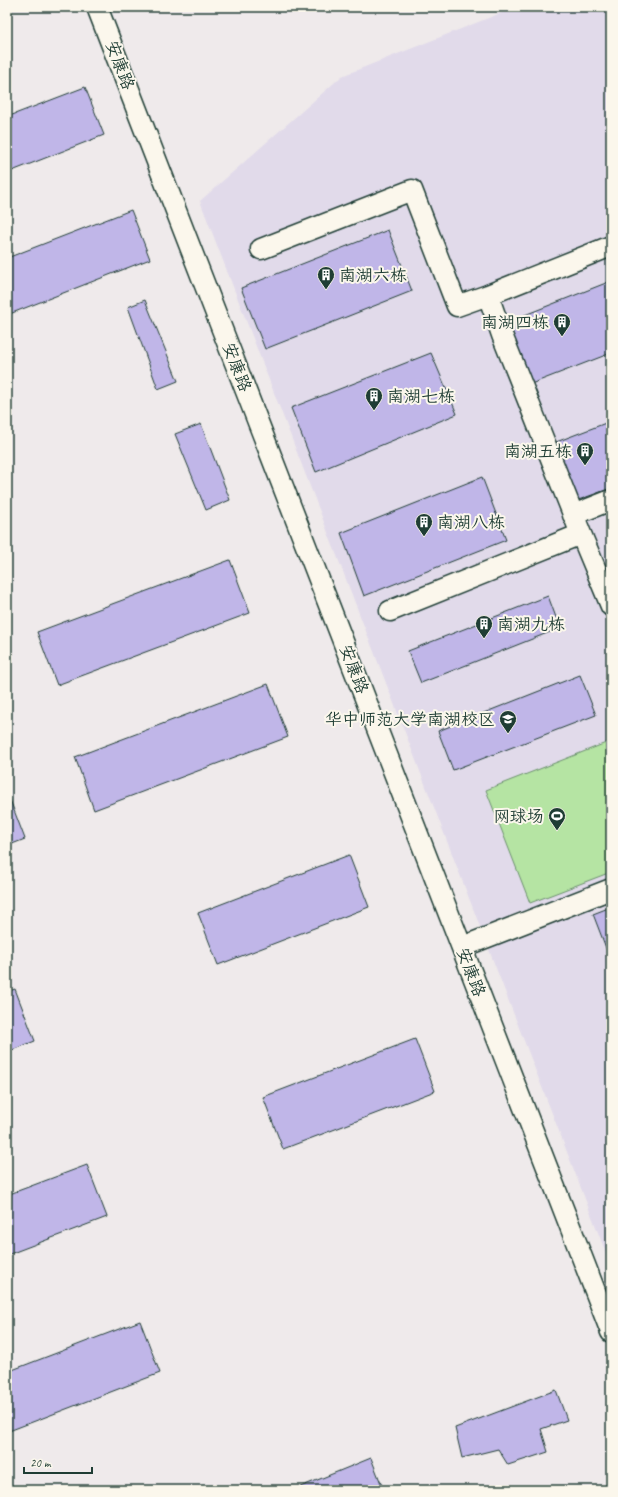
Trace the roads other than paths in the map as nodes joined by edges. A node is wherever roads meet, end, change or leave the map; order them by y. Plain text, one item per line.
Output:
1 (97, 7) edge
2 (611, 246) edge
3 (260, 249) dead end
4 (488, 295) junction
5 (611, 500) edge
6 (573, 515) junction
7 (581, 534) junction
8 (611, 606) edge
9 (390, 611) dead end
10 (611, 889) edge
11 (462, 947) junction
12 (611, 1332) edge

1 - 11 street, 安康路
2 - 4 street
3 - 4 street
4 - 6 street
5 - 6 street
6 - 7 street
7 - 8 street
7 - 9 street
10 - 11 street
11 - 12 street, 安康路

